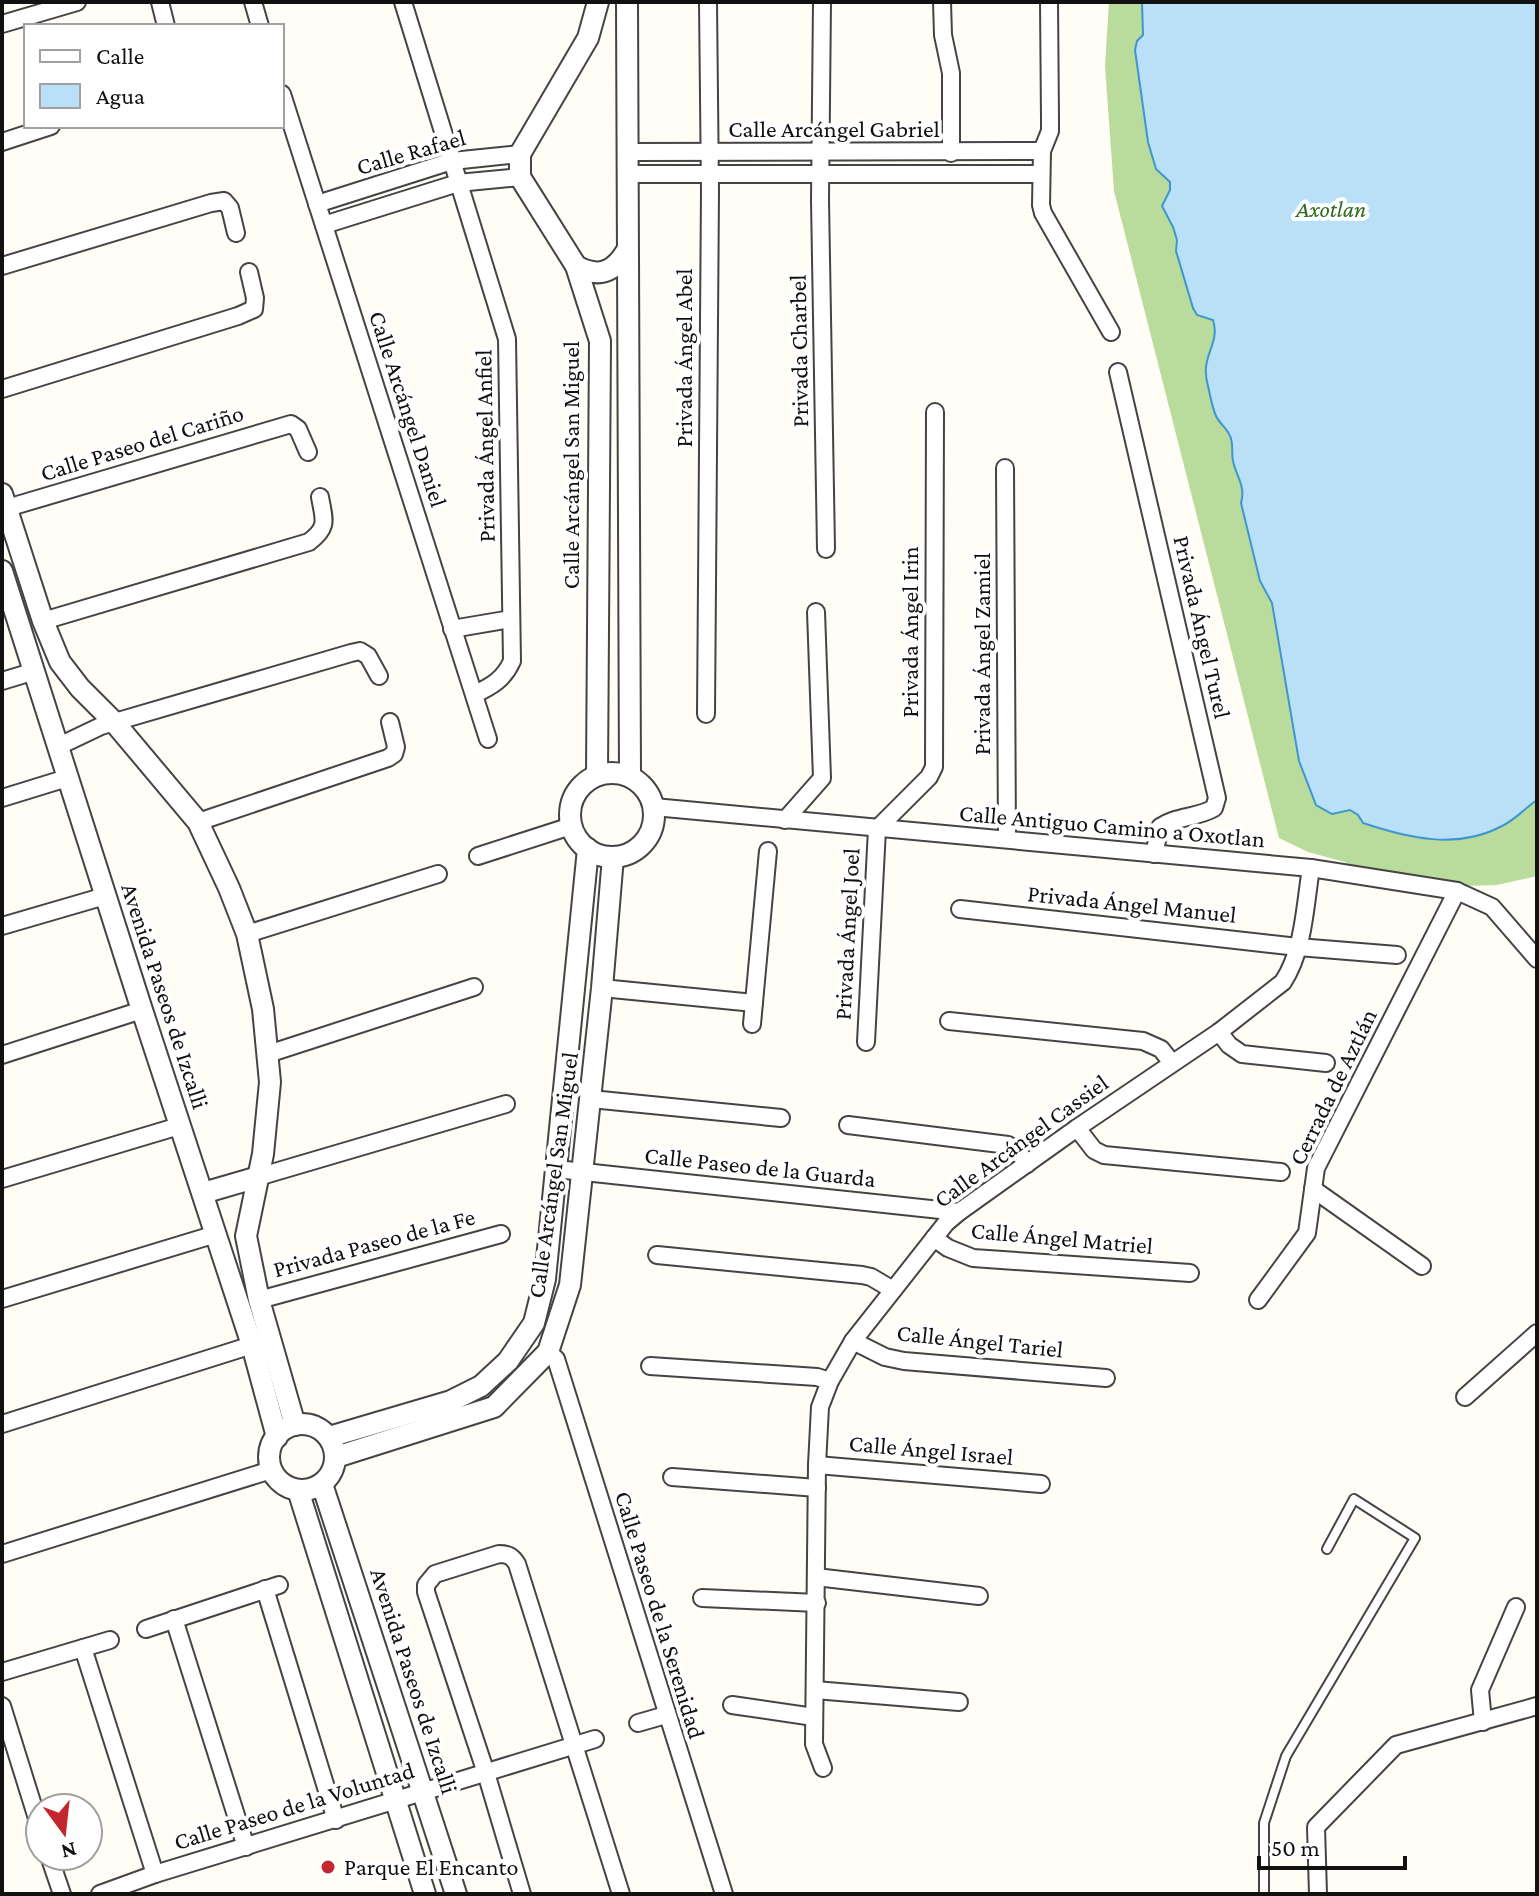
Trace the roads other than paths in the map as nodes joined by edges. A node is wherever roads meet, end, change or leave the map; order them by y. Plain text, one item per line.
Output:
1 (77, 2) edge
2 (160, 2) edge
3 (253, 2) edge
4 (403, 2) edge
5 (598, 2) edge
6 (627, 2) edge
7 (708, 2) edge
8 (822, 2) edge
9 (942, 2) edge
10 (1049, 2) edge
11 (2, 24) edge
12 (166, 24) edge
13 (259, 24) edge
14 (588, 38) junction
15 (627, 45) junction
16 (284, 100) edge
17 (45, 128) edge
18 (2, 142) edge
19 (1042, 151) junction
20 (626, 152) junction
21 (708, 152) junction
22 (821, 153) junction
23 (951, 153) junction
24 (520, 154) junction
25 (452, 161) junction
26 (627, 174) junction
27 (709, 174) junction
28 (1041, 174) junction
29 (820, 175) junction
30 (520, 177) junction
31 (458, 183) junction
32 (317, 204) junction
33 (324, 225) junction
34 (236, 233) dead end
35 (626, 252) junction
36 (2, 266) edge
37 (576, 266) junction
38 (249, 272) dead end
39 (1111, 332) dead end
40 (1118, 372) dead end
41 (2, 389) edge
42 (935, 412) dead end
43 (308, 452) dead end
44 (1005, 468) dead end
45 (320, 497) dead end
46 (4, 501) edge
47 (826, 549) dead end
48 (2, 571) edge
49 (816, 612) dead end
50 (511, 619) junction
51 (43, 621) junction
52 (452, 629) junction
53 (35, 671) junction
54 (379, 676) dead end
55 (2, 681) edge
56 (475, 694) junction
57 (706, 714) dead end
58 (114, 722) junction
59 (390, 722) dead end
60 (488, 739) dead end
61 (59, 746) junction
62 (597, 775) junction
63 (630, 776) junction
64 (67, 778) junction
65 (2, 798) edge
66 (654, 807) junction
67 (785, 820) junction
68 (198, 822) junction
69 (571, 826) junction
70 (877, 829) junction
71 (1007, 839) junction
72 (588, 849) junction
73 (768, 851) dead end
74 (1154, 854) junction
75 (478, 856) dead end
76 (613, 857) junction
77 (1311, 868) junction
78 (438, 874) dead end
79 (1457, 891) junction
80 (105, 896) junction
81 (960, 909) dead end
82 (2, 926) edge
83 (247, 934) junction
84 (1298, 947) junction
85 (1397, 955) dead end
86 (1537, 959) edge
87 (474, 987) dead end
88 (602, 988) junction
89 (754, 1003) junction
90 (142, 1010) junction
91 (949, 1021) dead end
92 (752, 1024) dead end
93 (1219, 1032) junction
94 (866, 1042) dead end
95 (268, 1054) junction
96 (2, 1055) edge
97 (1172, 1063) junction
98 (1326, 1063) dead end
99 (591, 1099) junction
100 (506, 1104) dead end
101 (781, 1118) dead end
102 (848, 1125) dead end
103 (179, 1126) junction
104 (1077, 1128) junction
105 (1027, 1164) junction
106 (556, 1169) junction
107 (582, 1172) junction
108 (1281, 1172) dead end
109 (258, 1177) junction
110 (2, 1179) edge
111 (1313, 1189) junction
112 (203, 1193) junction
113 (959, 1212) junction
114 (216, 1234) junction
115 (501, 1234) dead end
116 (934, 1238) junction
117 (657, 1255) dead end
118 (1422, 1266) dead end
119 (1190, 1273) dead end
120 (893, 1290) junction
121 (2, 1299) edge
122 (259, 1300) junction
123 (1258, 1300) dead end
124 (1537, 1333) edge
125 (853, 1341) junction
126 (252, 1345) junction
127 (548, 1352) junction
128 (650, 1366) dead end
129 (1106, 1378) dead end
130 (830, 1381) junction
131 (1465, 1397) dead end
132 (2, 1424) edge
133 (295, 1425) junction
134 (277, 1437) junction
135 (329, 1437) junction
136 (336, 1457) junction
137 (817, 1465) junction
138 (271, 1470) junction
139 (672, 1477) dead end
140 (322, 1484) junction
141 (1041, 1484) dead end
142 (817, 1488) junction
143 (298, 1490) junction
144 (1327, 1549) dead end
145 (2, 1554) edge
146 (816, 1577) junction
147 (979, 1596) dead end
148 (702, 1598) dead end
149 (817, 1603) junction
150 (1516, 1607) dead end
151 (174, 1619) junction
152 (146, 1629) dead end
153 (110, 1640) dead end
154 (83, 1648) junction
155 (2, 1672) edge
156 (815, 1690) junction
157 (959, 1702) dead end
158 (732, 1705) dead end
159 (2, 1706) edge
160 (1537, 1706) edge
161 (666, 1715) junction
162 (814, 1717) junction
163 (1483, 1722) junction
164 (638, 1723) dead end
165 (595, 1739) dead end
166 (576, 1745) junction
167 (823, 1768) dead end
168 (486, 1773) junction
169 (424, 1791) junction
170 (29, 1792) edge
171 (397, 1800) junction
172 (336, 1820) junction
173 (246, 1847) junction
174 (54, 1872) edge
175 (155, 1874) junction
176 (62, 1894) edge
177 (100, 1894) edge
178 (425, 1894) edge
179 (456, 1894) edge
180 (522, 1894) edge
181 (621, 1894) edge
182 (724, 1894) edge
183 (1264, 1894) edge
184 (1318, 1894) edge

1 - 11 street
2 - 12 street
3 - 13 street
4 - 25 street, Privada Ángel Anfiel
5 - 14 street
6 - 15 street
7 - 21 street, Privada Ángel Abel
8 - 22 street, Privada Charbel
9 - 23 street
10 - 19 street
14 - 15 street
14 - 24 street
15 - 20 street
16 - 32 street, Calle Arcángel Daniel
17 - 18 street
19 - 23 street, Calle Arcángel Gabriel
19 - 28 street
20 - 21 street, Calle Arcángel Gabriel
20 - 26 street
21 - 22 street, Calle Arcángel Gabriel
21 - 27 street, Privada Ángel Abel
22 - 23 street, Calle Arcángel Gabriel
22 - 29 street, Privada Charbel
24 - 25 street, Calle Rafael
24 - 30 street
25 - 31 street, Privada Ángel Anfiel
25 - 32 street, Calle Rafael
26 - 27 street, Calle Arcángel Gabriel
26 - 35 street
27 - 29 street, Calle Arcángel Gabriel
27 - 57 street, Privada Ángel Abel
28 - 29 street, Calle Arcángel Gabriel
28 - 39 street
29 - 47 street, Privada Charbel
30 - 31 street, Calle Rafael
30 - 37 street, Calle Arcángel San Miguel
31 - 33 street, Calle Rafael
31 - 50 street, Privada Ángel Anfiel
32 - 33 street, Calle Arcángel Daniel
33 - 52 street, Calle Arcángel Daniel
34 - 36 street
35 - 37 street
35 - 63 street
37 - 62 street, Calle Arcángel San Miguel
38 - 41 street
40 - 74 street, Privada Ángel Turel
42 - 70 street, Privada Ángel Irin
43 - 46 street, Calle Paseo del Cariño
44 - 71 street, Privada Ángel Zamiel
45 - 51 street
46 - 51 street
48 - 53 street, Avenida Paseos de Izcalli
49 - 67 street
50 - 52 street
50 - 56 street, Privada Ángel Anfiel
51 - 58 street
52 - 56 street, Calle Arcángel Daniel
53 - 55 street
53 - 61 street, Avenida Paseos de Izcalli
54 - 58 street
56 - 60 street, Calle Arcángel Daniel
58 - 61 street
58 - 68 street
59 - 68 street
61 - 64 street, Avenida Paseos de Izcalli
62 - 63 street
62 - 69 street
63 - 66 street
64 - 65 street
64 - 80 street, Avenida Paseos de Izcalli
66 - 67 street, Calle Antiguo Camino a Oxotlan
66 - 76 street
67 - 70 street, Calle Antiguo Camino a Oxotlan
68 - 83 street
69 - 72 street
69 - 75 street
70 - 71 street, Calle Antiguo Camino a Oxotlan
70 - 94 street, Privada Ángel Joel
71 - 74 street, Calle Antiguo Camino a Oxotlan
72 - 76 street
72 - 106 street, Calle Arcángel San Miguel
73 - 89 street
74 - 77 street, Calle Antiguo Camino a Oxotlan
76 - 88 street, Calle Arcángel San Miguel
77 - 79 street, Calle Antiguo Camino a Oxotlan
77 - 84 street, Calle Arcángel Cassiel
78 - 83 street
79 - 86 street, Calle Antiguo Camino a Oxotlan
79 - 111 street, Cerrada de Aztlán
80 - 82 street
80 - 90 street, Avenida Paseos de Izcalli
81 - 84 street, Privada Ángel Manuel
83 - 95 street
84 - 85 street, Privada Ángel Manuel
84 - 93 street, Calle Arcángel Cassiel
87 - 95 street
88 - 89 street
88 - 99 street, Calle Arcángel San Miguel
89 - 92 street
90 - 96 street
90 - 103 street, Avenida Paseos de Izcalli
91 - 97 street
93 - 97 street, Calle Arcángel Cassiel
93 - 98 street
95 - 109 street
97 - 104 street, Calle Arcángel Cassiel
99 - 101 street
99 - 107 street, Calle Arcángel San Miguel
100 - 109 street
102 - 105 street
103 - 110 street
103 - 112 street, Avenida Paseos de Izcalli
104 - 105 street, Calle Arcángel Cassiel
104 - 108 street
105 - 113 street, Calle Arcángel Cassiel
106 - 107 street, Calle Paseo de la Guarda
106 - 135 street, Calle Arcángel San Miguel
107 - 113 street, Calle Paseo de la Guarda
107 - 127 street, Calle Arcángel San Miguel
109 - 112 street
109 - 122 street
111 - 118 street
111 - 123 street, Cerrada de Aztlán
112 - 114 street, Avenida Paseos de Izcalli
113 - 116 street, Calle Arcángel Cassiel
114 - 121 street
114 - 126 street, Avenida Paseos de Izcalli
115 - 122 street, Privada Paseo de la Fe
116 - 119 street, Calle Ángel Matriel
116 - 120 street, Calle Arcángel Cassiel
117 - 120 street
120 - 125 street, Calle Arcángel Cassiel
122 - 133 street
124 - 131 street
125 - 129 street, Calle Ángel Tariel
125 - 130 street, Calle Arcángel Cassiel
126 - 132 street
126 - 134 street, Avenida Paseos de Izcalli
127 - 136 street, Calle Arcángel San Miguel
127 - 161 street, Calle Paseo de la Serenidad
128 - 130 street
130 - 137 street, Calle Arcángel Cassiel
133 - 134 street
133 - 135 street
134 - 138 street
135 - 136 street
136 - 140 street
137 - 141 street, Calle Ángel Israel
137 - 142 street, Calle Arcángel Cassiel
138 - 143 street
138 - 145 street
139 - 142 street
140 - 143 street
140 - 169 street, Avenida Paseos de Izcalli
142 - 146 street, Calle Arcángel Cassiel
143 - 171 street
144 - 183 lane
146 - 147 street
146 - 149 street, Calle Arcángel Cassiel
148 - 149 street
149 - 156 street, Calle Arcángel Cassiel
150 - 163 street
151 - 152 street
151 - 172 street
151 - 173 street
153 - 154 street
154 - 155 street
154 - 175 street
156 - 157 street
156 - 162 street, Calle Arcángel Cassiel
158 - 162 street
159 - 170 street
160 - 163 street
161 - 164 street
161 - 182 street, Calle Paseo de la Serenidad
162 - 167 street, Calle Arcángel Cassiel
163 - 184 street
165 - 166 street, Calle Paseo de la Voluntad
166 - 168 street, Calle Paseo de la Voluntad
166 - 168 street
166 - 181 street
168 - 169 street, Calle Paseo de la Voluntad
168 - 180 street
169 - 171 street, Calle Paseo de la Voluntad
169 - 179 street, Avenida Paseos de Izcalli
171 - 172 street, Calle Paseo de la Voluntad
171 - 178 street
172 - 173 street, Calle Paseo de la Voluntad
173 - 175 street, Calle Paseo de la Voluntad
174 - 176 street
175 - 177 street, Calle Paseo de la Voluntad

